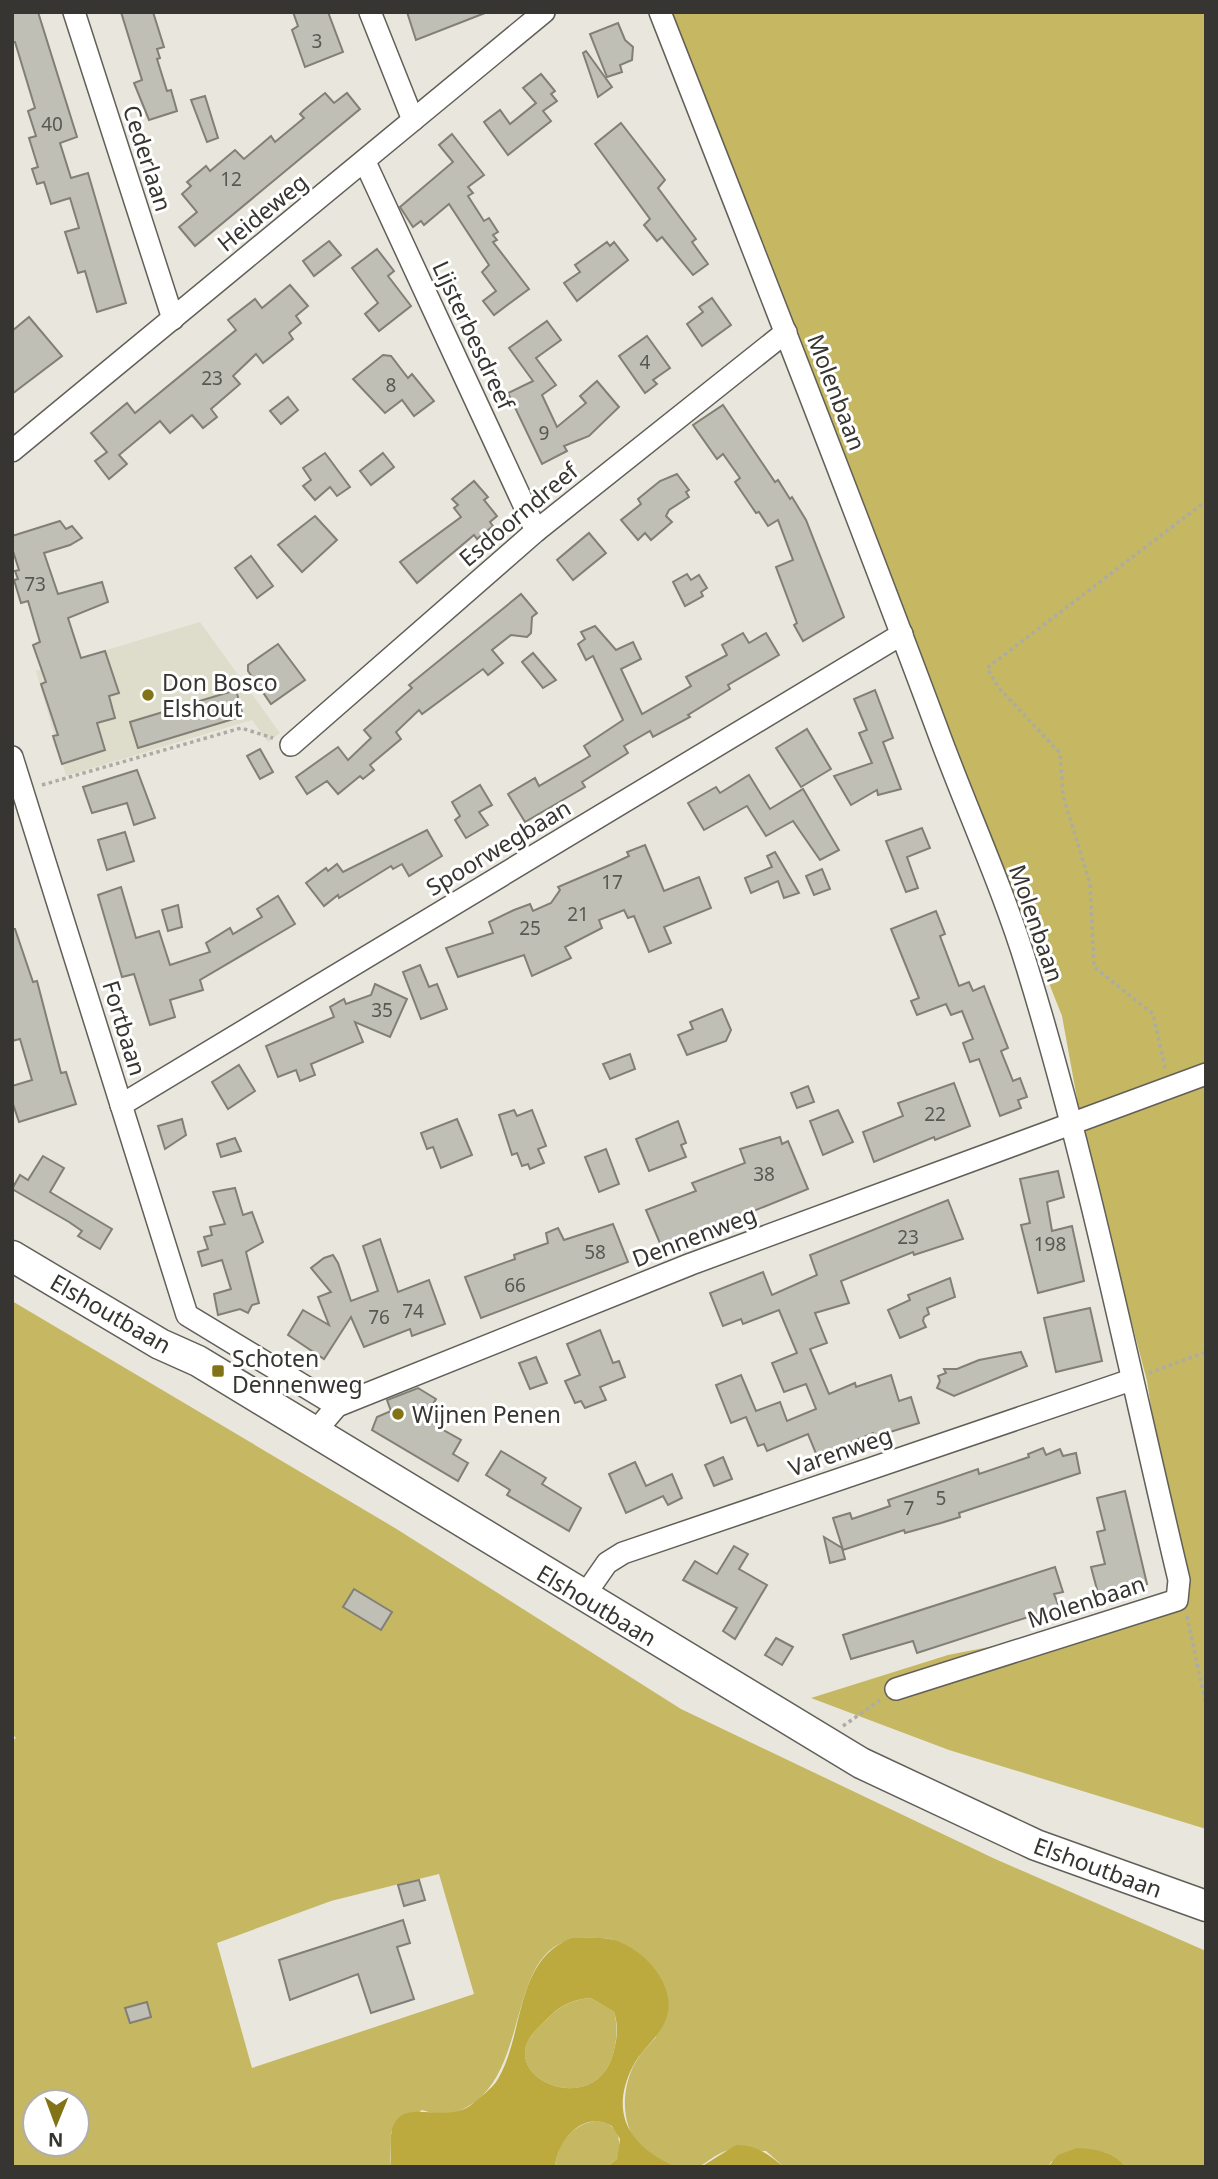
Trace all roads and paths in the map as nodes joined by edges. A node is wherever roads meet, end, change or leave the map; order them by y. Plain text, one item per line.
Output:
1 (74, 12) edge
2 (370, 12) edge
3 (544, 12) edge
4 (660, 12) edge
5 (413, 120) junction
6 (365, 162) junction
7 (173, 319) junction
8 (786, 332) junction
9 (12, 451) edge
10 (1206, 501) edge
11 (536, 531) junction
12 (902, 634) junction
13 (291, 745) joint
14 (12, 757) edge
15 (22, 790) junction
16 (1206, 1074) edge
17 (1170, 1087) junction
18 (121, 1105) junction
19 (1073, 1124) junction
20 (12, 1256) edge
21 (1206, 1352) edge
22 (1131, 1380) junction
23 (337, 1406) junction
24 (314, 1433) junction
25 (1179, 1580) junction
26 (584, 1596) junction
27 (896, 1689) joint
28 (1206, 1705) edge
29 (822, 1742) junction
30 (1206, 1906) edge

1 - 7 street, Cederlaan
2 - 5 street
3 - 5 street, Heideweg
4 - 8 street, Molenbaan
5 - 6 street, Heideweg
6 - 7 street, Heideweg
6 - 11 street, Lijsterbesdreef
7 - 9 street, Heideweg
8 - 11 street, Esdoorndreef
8 - 12 street, Molenbaan
10 - 17 path
11 - 13 street, Esdoorndreef
12 - 18 street, Spoorwegbaan
12 - 19 street, Molenbaan
13 - 15 path
14 - 15 street, Fortbaan
15 - 18 street, Fortbaan
16 - 17 street, Dennenweg
17 - 19 street, Dennenweg
18 - 23 street, Fortbaan
19 - 22 street, Molenbaan
19 - 23 street, Dennenweg
20 - 24 main road, Elshoutbaan
21 - 22 path
22 - 25 street, Molenbaan
22 - 26 street, Varenweg
23 - 24 street
24 - 26 main road, Elshoutbaan
25 - 27 street, Molenbaan
25 - 28 path
26 - 29 main road, Elshoutbaan
27 - 29 path
29 - 30 main road, Elshoutbaan

